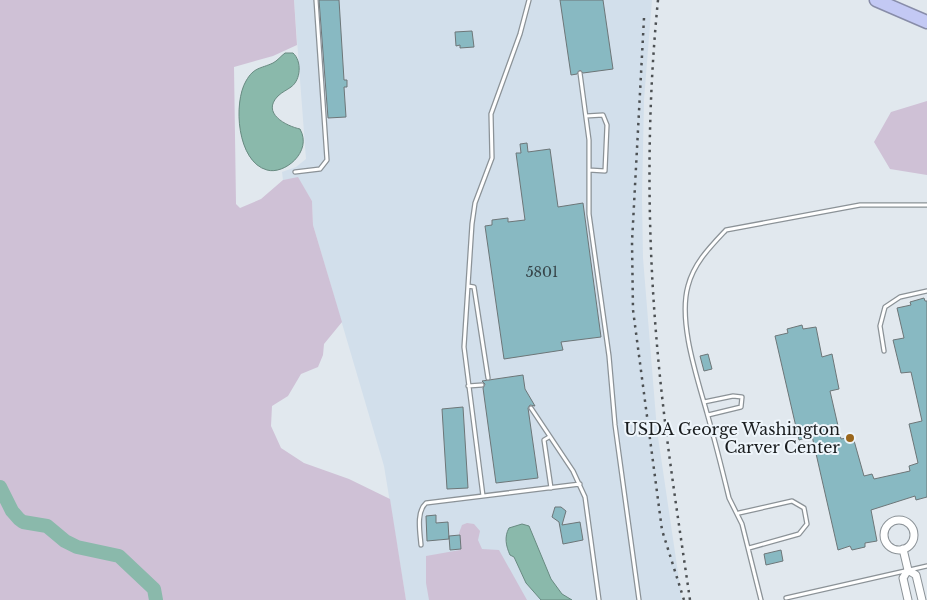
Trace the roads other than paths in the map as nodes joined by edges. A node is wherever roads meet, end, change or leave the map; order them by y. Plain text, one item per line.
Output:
1 (316, 0) edge
2 (530, 0) edge
3 (876, 0) edge
4 (927, 22) edge
5 (580, 73) dead end
6 (586, 116) junction
7 (589, 170) junction
8 (295, 172) dead end
9 (927, 204) edge
10 (468, 286) junction
11 (927, 291) edge
12 (884, 351) dead end
13 (488, 378) dead end
14 (482, 385) dead end
15 (468, 386) junction
16 (704, 402) junction
17 (531, 408) dead end
18 (708, 415) junction
19 (550, 436) junction
20 (580, 484) junction
21 (551, 488) junction
22 (483, 496) junction
23 (738, 513) junction
24 (421, 545) dead end
25 (749, 548) junction
26 (903, 549) junction
27 (927, 566) edge
28 (908, 570) junction
29 (786, 598) dead end
30 (599, 600) edge
31 (639, 600) edge
32 (761, 600) edge
33 (908, 600) edge
34 (922, 600) edge

1 - 8 lane
2 - 10 lane
3 - 4 highway
5 - 6 lane
6 - 7 lane
6 - 7 lane
7 - 31 lane
9 - 16 lane
10 - 13 lane
10 - 15 lane
11 - 12 lane
14 - 15 lane
15 - 22 lane
16 - 18 lane
16 - 18 lane
17 - 19 lane
18 - 23 lane
19 - 20 lane
19 - 21 lane
20 - 21 lane
20 - 30 lane
21 - 22 lane
22 - 24 lane
23 - 25 lane
23 - 25 lane
25 - 32 lane
26 - 26 street
26 - 28 street
27 - 28 lane
28 - 29 lane
28 - 33 street
28 - 34 street

